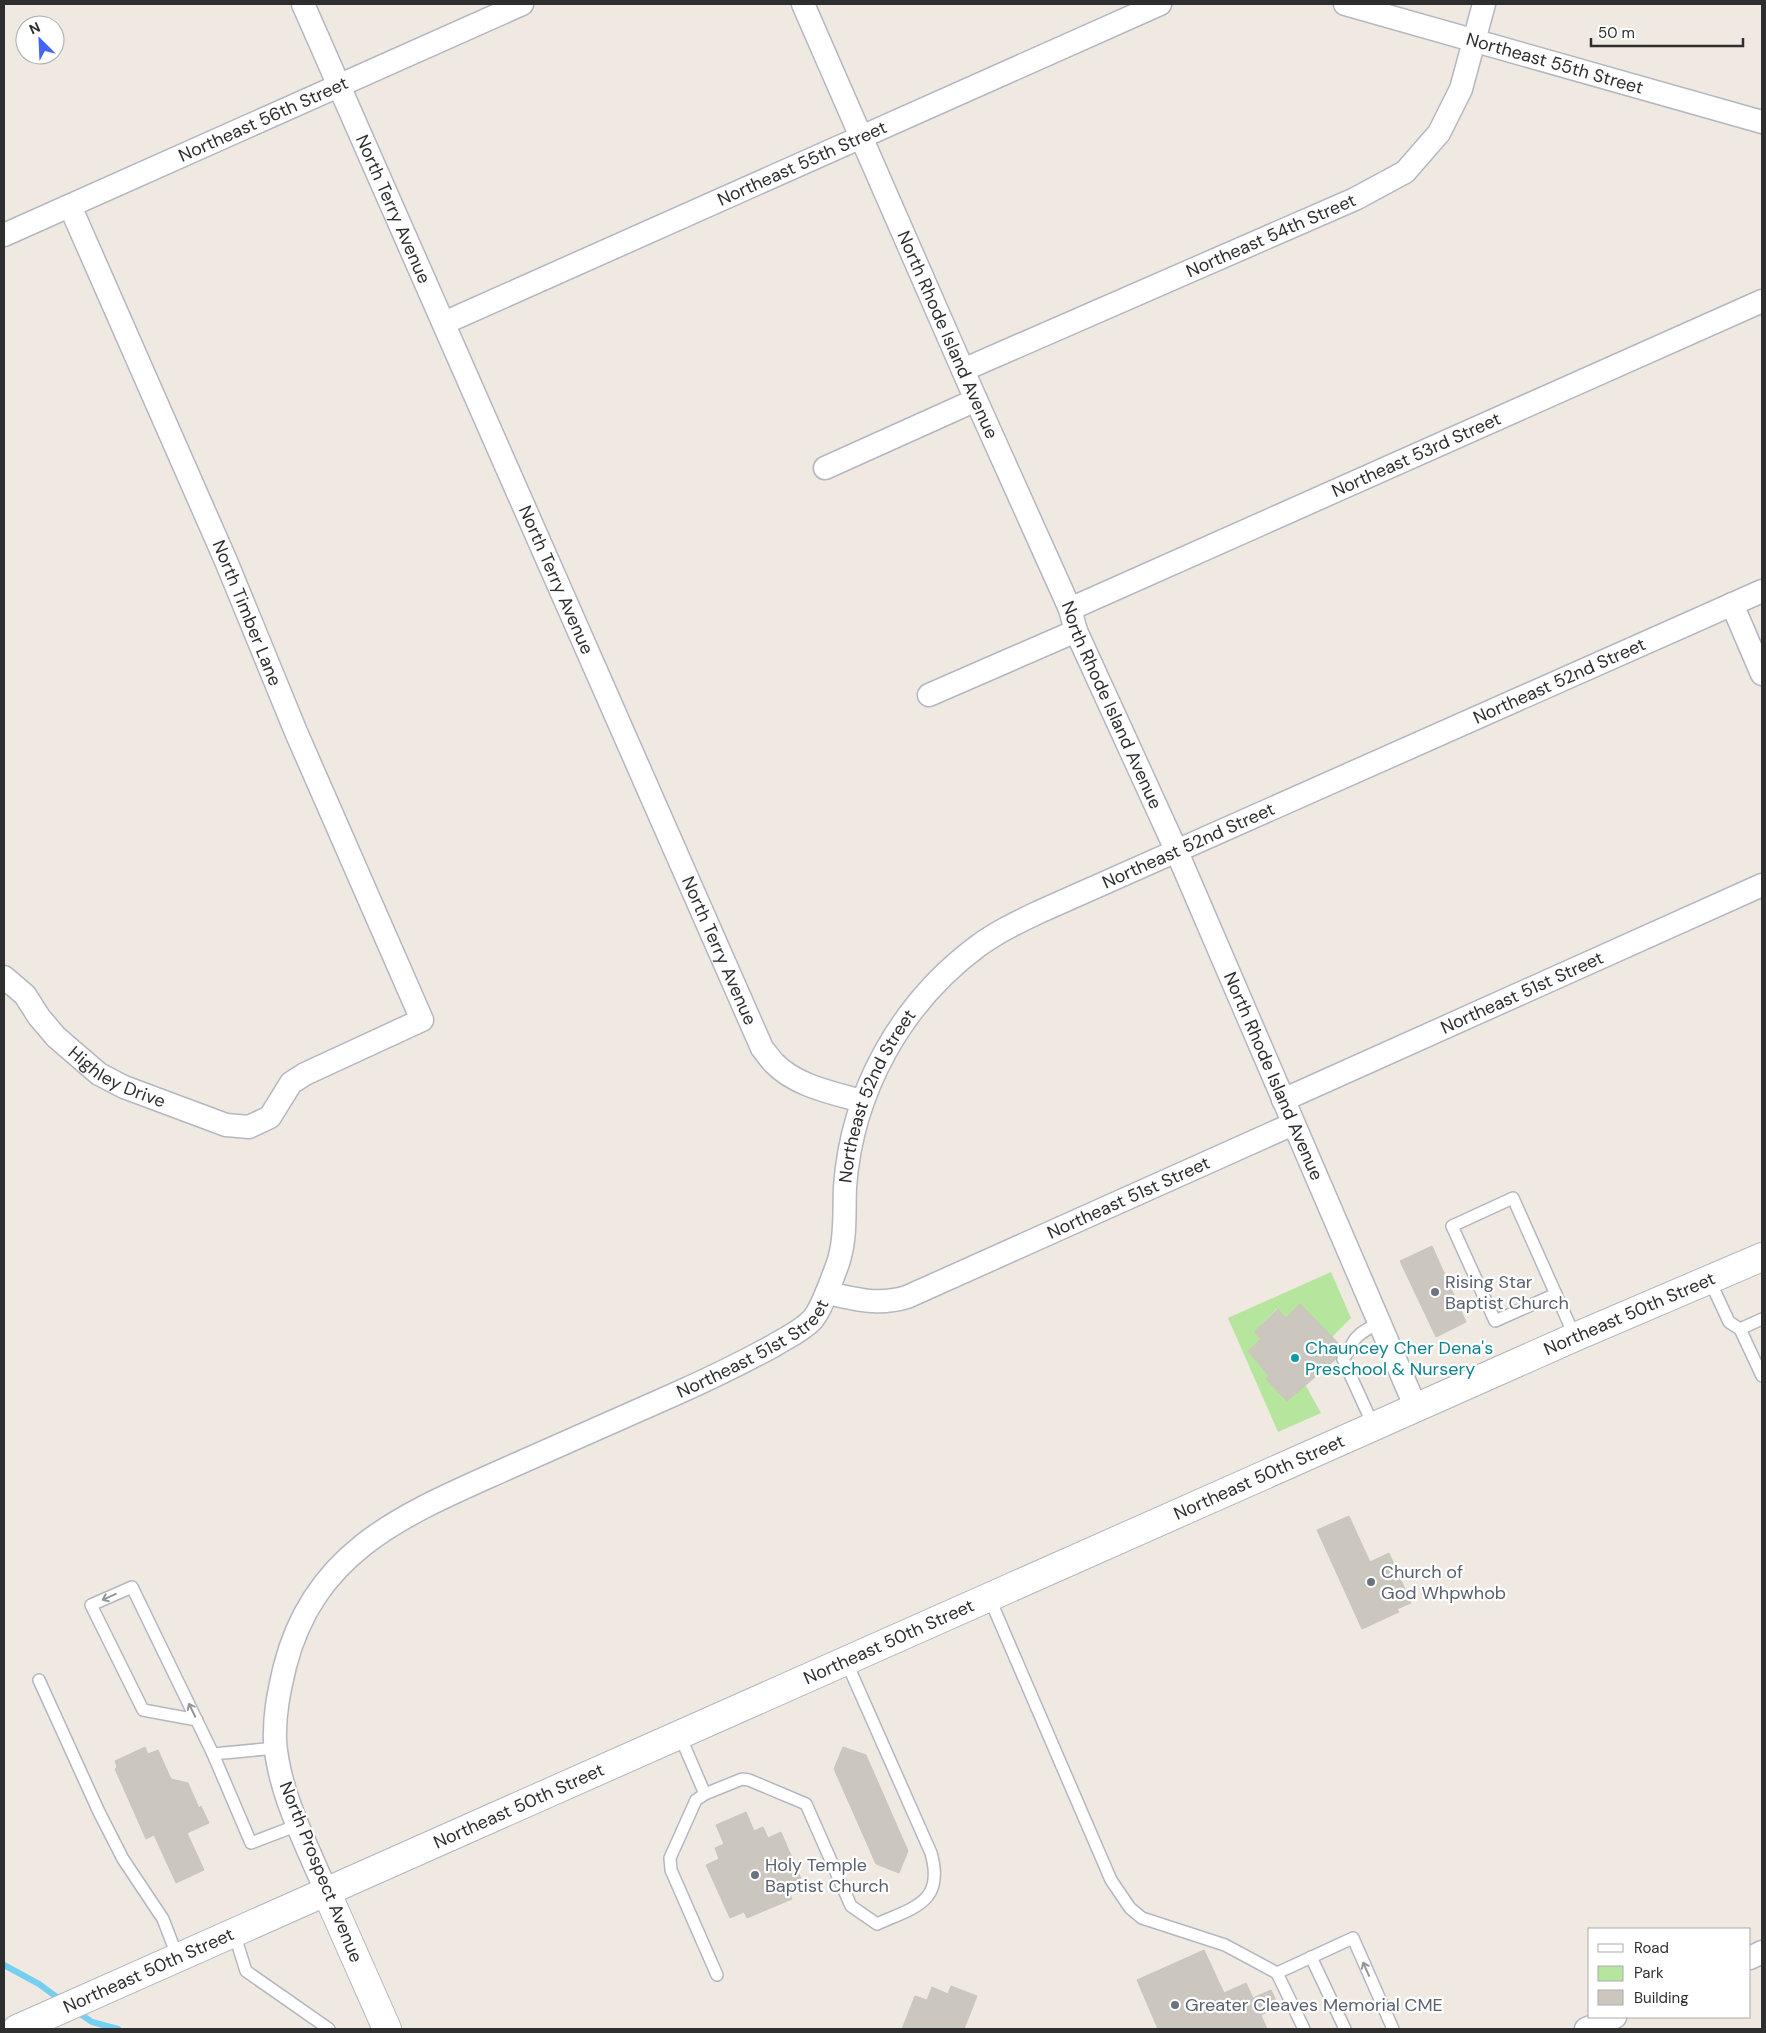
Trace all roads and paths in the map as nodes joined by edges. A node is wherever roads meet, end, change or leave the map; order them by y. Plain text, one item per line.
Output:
1 (303, 4) edge
2 (522, 4) edge
3 (803, 4) edge
4 (1160, 4) edge
5 (1346, 4) edge
6 (1484, 4) edge
7 (1473, 40) junction
8 (339, 85) junction
9 (1762, 122) edge
10 (861, 138) junction
11 (70, 206) junction
12 (4, 235) edge
13 (1762, 301) edge
14 (444, 323) junction
15 (963, 370) junction
16 (976, 400) junction
17 (824, 468) dead end
18 (1762, 591) edge
19 (1732, 604) junction
20 (1070, 609) junction
21 (1076, 631) junction
22 (1762, 674) edge
23 (930, 695) dead end
24 (1177, 852) junction
25 (1762, 885) edge
26 (4, 977) edge
27 (1283, 1100) junction
28 (862, 1101) junction
29 (259, 1123) joint
30 (1294, 1124) junction
31 (1762, 1257) edge
32 (1710, 1281) junction
33 (827, 1293) junction
34 (1556, 1294) junction
35 (1762, 1319) edge
36 (1380, 1323) junction
37 (1740, 1329) junction
38 (1575, 1338) junction
39 (1762, 1376) edge
40 (1416, 1408) junction
41 (1374, 1427) junction
42 (332, 1574) joint
43 (989, 1598) junction
44 (846, 1661) junction
45 (39, 1680) dead end
46 (197, 1720) junction
47 (680, 1736) junction
48 (276, 1748) junction
49 (213, 1754) junction
50 (706, 1794) junction
51 (298, 1825) junction
52 (326, 1891) junction
53 (234, 1933) junction
54 (1312, 1957) junction
55 (178, 1958) junction
56 (1277, 1973) junction
57 (717, 1975) dead end
58 (1613, 2018) edge
59 (1302, 2025) edge
60 (16, 2029) edge
61 (329, 2029) edge
62 (387, 2029) edge
63 (1345, 2029) edge
64 (1393, 2029) edge
65 (1586, 2029) edge

1 - 8 street, North Terry Avenue
2 - 8 street, Northeast 56th Street
3 - 10 street, North Rhode Island Avenue
4 - 10 street, Northeast 55th Street
5 - 7 street, Northeast 55th Street
6 - 7 street, Northeast 54th Street
7 - 9 street, Northeast 55th Street
7 - 15 street, Northeast 54th Street
8 - 11 street, Northeast 56th Street
8 - 14 street, North Terry Avenue
10 - 14 street, Northeast 55th Street
10 - 15 street, North Rhode Island Avenue
11 - 12 street, Northeast 56th Street
11 - 29 street, North Timber Lane
13 - 20 street, Northeast 53rd Street
14 - 28 street, North Terry Avenue
15 - 16 street, North Rhode Island Avenue
16 - 17 street
16 - 20 street, North Rhode Island Avenue
18 - 19 street, Northeast 52nd Street
19 - 22 street
19 - 24 street, Northeast 52nd Street
20 - 21 street, North Rhode Island Avenue
21 - 23 street
21 - 24 street, North Rhode Island Avenue
24 - 27 street, North Rhode Island Avenue
24 - 28 street, Northeast 52nd Street
25 - 27 street, Northeast 51st Street
26 - 29 street, Highley Drive
27 - 30 street, North Rhode Island Avenue
28 - 33 street, Northeast 52nd Street
30 - 33 street, Northeast 51st Street
30 - 36 street, North Rhode Island Avenue
31 - 32 street, Northeast 50th Street
32 - 37 lane
32 - 38 street, Northeast 50th Street
33 - 42 street, Northeast 51st Street
34 - 34 lane
34 - 38 lane
35 - 37 lane
36 - 40 street, North Rhode Island Avenue
36 - 41 lane
37 - 39 lane
38 - 40 street, Northeast 50th Street
40 - 41 street, Northeast 50th Street
41 - 43 street, Northeast 50th Street
42 - 48 street, North Prospect Avenue
43 - 44 street, Northeast 50th Street
43 - 56 lane
44 - 47 street, Northeast 50th Street
44 - 50 lane
45 - 55 lane
46 -> 46 lane
46 - 49 lane
47 - 50 lane
47 - 52 street, Northeast 50th Street
48 - 49 lane
48 - 51 street, North Prospect Avenue
49 - 51 lane
50 - 57 lane
51 - 52 street, North Prospect Avenue
52 - 53 street, Northeast 50th Street
52 - 62 street, North Prospect Avenue
53 - 55 street, Northeast 50th Street
53 - 61 lane
54 - 56 lane
54 - 63 lane
64 -> 54 lane
55 - 60 street, Northeast 50th Street
56 - 59 lane
58 - 65 street

